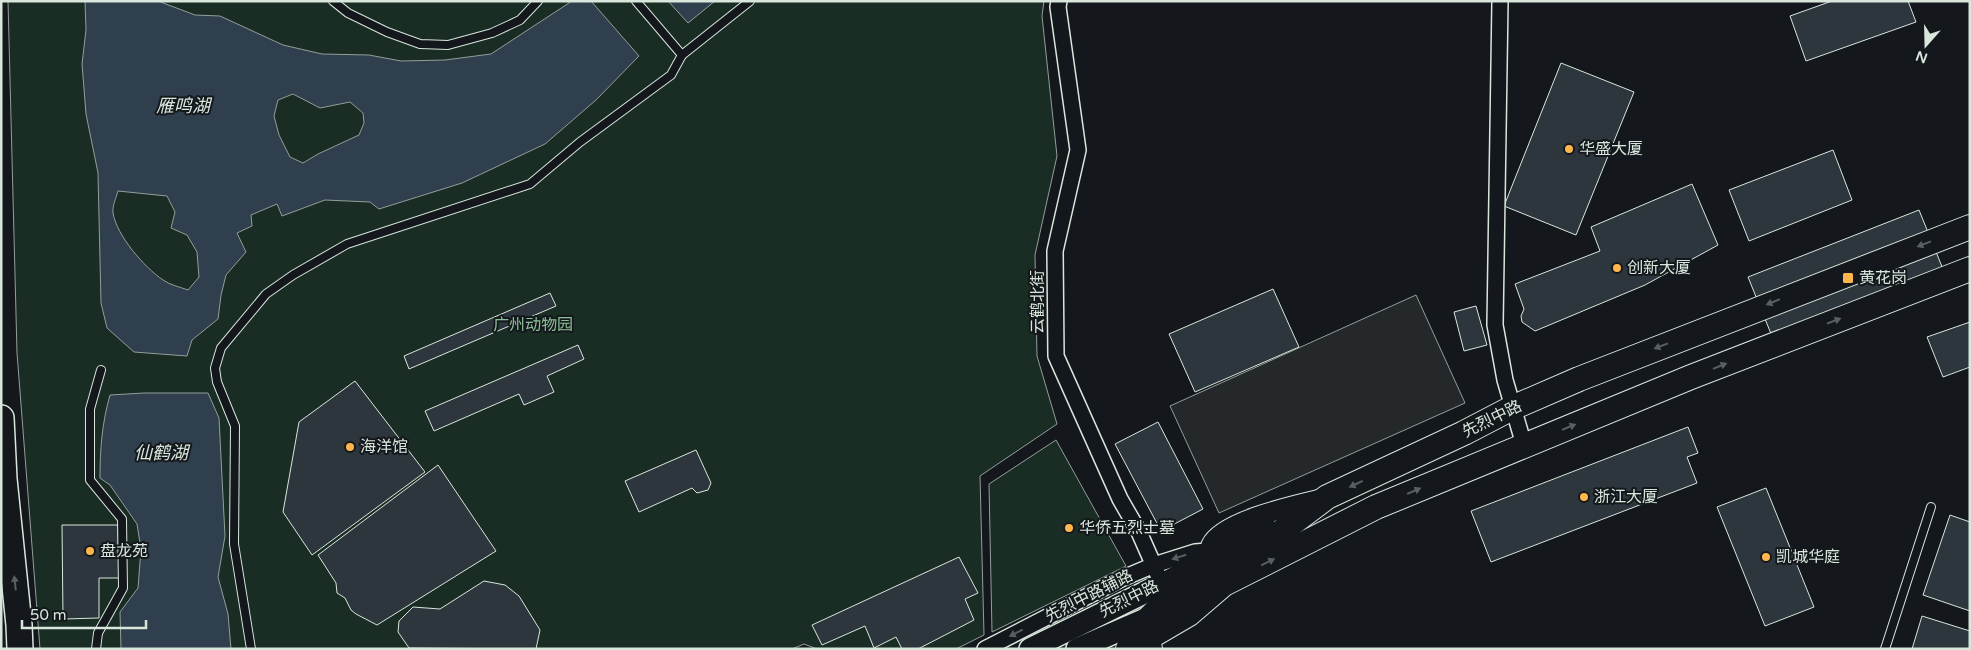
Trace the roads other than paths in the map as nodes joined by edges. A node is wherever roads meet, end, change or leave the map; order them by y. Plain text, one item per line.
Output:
1 (333, 1) edge
2 (538, 1) edge
3 (636, 1) edge
4 (750, 1) edge
5 (1059, 1) edge
6 (1500, 1) edge
7 (682, 55) junction
8 (1970, 227) edge
9 (1970, 268) edge
10 (101, 370) dead end
11 (1512, 408) junction
12 (1, 418) edge
13 (1524, 445) junction
14 (1931, 507) dead end
15 (1217, 563) junction
16 (1158, 574) junction
17 (1070, 628) junction
18 (1141, 639) edge
19 (20, 649) edge
20 (96, 649) edge
21 (251, 649) edge
22 (985, 649) edge
23 (1030, 649) edge
24 (1077, 649) edge
25 (1885, 649) edge

1 - 2 lane
3 - 7 lane
4 - 7 lane
5 - 16 street, 云鹤北街
6 - 11 street
7 - 21 lane
8 -> 11 main road, 先烈中路
13 -> 9 main road, 先烈中路
10 - 20 lane
11 - 13 street
11 -> 15 main road, 先烈中路
19 -> 12 highway
15 -> 13 main road, 先烈中路
14 - 25 lane
15 -> 16 main road, 先烈中路
15 - 18 main road
16 - 17 main road, 先烈中路
16 -> 22 street, 先烈中路辅路
17 - 18 main road
17 - 23 main road, 先烈中路
18 - 24 main road, 先烈中路

